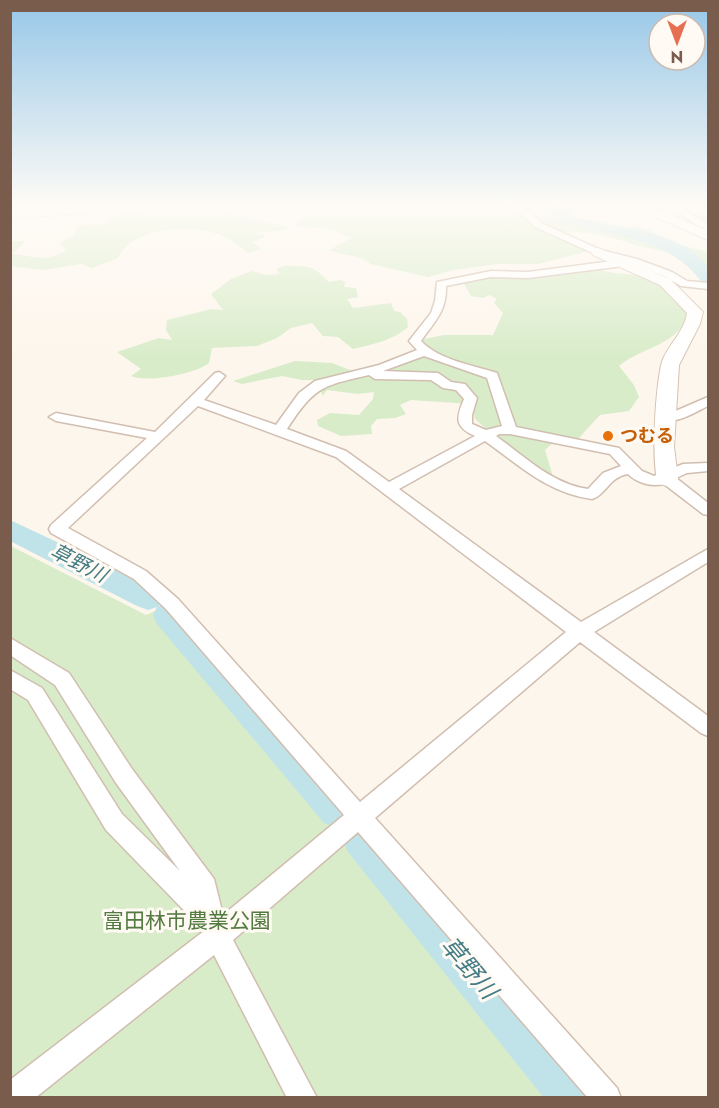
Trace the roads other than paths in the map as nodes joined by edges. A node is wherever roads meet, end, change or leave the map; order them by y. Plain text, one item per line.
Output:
1 (608, 257) edge
2 (617, 257) edge
3 (623, 264) junction
4 (708, 286) edge
5 (424, 351) junction
6 (355, 375) junction
7 (219, 376) dead end
8 (196, 401) junction
9 (708, 401) edge
10 (666, 416) junction
11 (56, 417) dead end
12 (510, 430) junction
13 (279, 431) junction
14 (485, 434) junction
15 (156, 436) junction
16 (708, 467) edge
17 (631, 469) junction
18 (667, 479) junction
19 (388, 489) junction
20 (708, 510) edge
21 (708, 555) edge
22 (580, 632) junction
23 (10, 645) edge
24 (10, 678) edge
25 (708, 727) edge
26 (361, 817) junction
27 (216, 927) junction
28 (11, 1098) edge
29 (303, 1098) edge
30 (607, 1098) edge

1 - 3 street
2 - 4 street
3 - 5 street
3 - 10 street
5 - 6 street
5 - 12 street
6 - 13 street
6 - 14 street
7 - 8 street
8 - 13 street
8 - 15 street
9 - 10 street
10 - 18 street
11 - 15 street
12 - 14 street
12 - 17 street
13 - 19 street
14 - 17 street
14 - 19 street
15 - 26 street
16 - 18 street
17 - 18 street
18 - 20 street
19 - 22 street
21 - 22 street
22 - 25 street
22 - 26 street
23 - 27 street
24 - 27 street
26 - 27 street
26 - 30 street
27 - 28 street
27 - 29 street

